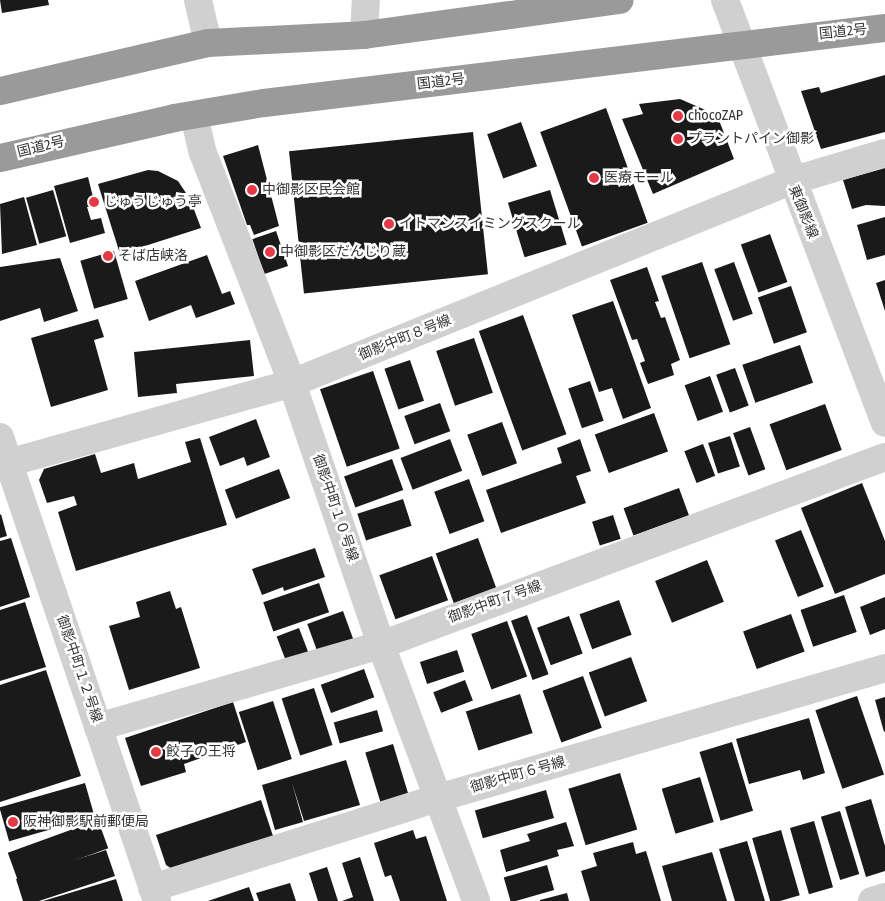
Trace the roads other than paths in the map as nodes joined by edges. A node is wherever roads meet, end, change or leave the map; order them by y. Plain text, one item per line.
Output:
1 (198, 0) edge
2 (366, 0) edge
3 (620, 0) edge
4 (725, 0) edge
5 (885, 28) edge
6 (364, 35) junction
7 (208, 43) junction
8 (741, 44) junction
9 (0, 91) edge
10 (194, 115) junction
11 (885, 153) edge
12 (0, 158) edge
13 (791, 181) junction
14 (874, 358) edge
15 (292, 383) junction
16 (885, 422) edge
17 (0, 437) edge
18 (885, 457) edge
19 (8, 463) junction
20 (381, 645) junction
21 (885, 668) edge
22 (98, 727) junction
23 (438, 798) junction
24 (155, 895) edge
25 (885, 897) edge
26 (476, 901) edge
27 (872, 901) edge

1 - 7 street
2 - 6 street
3 - 6 highway
4 - 8 street, 東御影線
5 - 8 highway, 国道2号
6 - 7 highway
7 - 9 highway
8 - 10 highway, 国道2号
8 - 13 street, 東御影線
10 - 12 highway, 国道2号
10 - 15 street, 御影中町１０号線
11 - 13 street, 御影中町８号線
13 - 14 street, 東御影線
13 - 15 street, 御影中町８号線
14 - 16 street, 東御影線
15 - 19 street, 御影中町８号線
15 - 20 street, 御影中町１０号線
17 - 19 street, 御影中町１２号線
18 - 20 street, 御影中町７号線
19 - 22 street, 御影中町１２号線
20 - 22 street, 御影中町７号線
20 - 23 street, 御影中町１０号線
21 - 23 street, 御影中町６号線
22 - 24 street, 御影中町１２号線
23 - 24 street, 御影中町６号線
23 - 26 street, 御影中町１０号線
25 - 27 street

